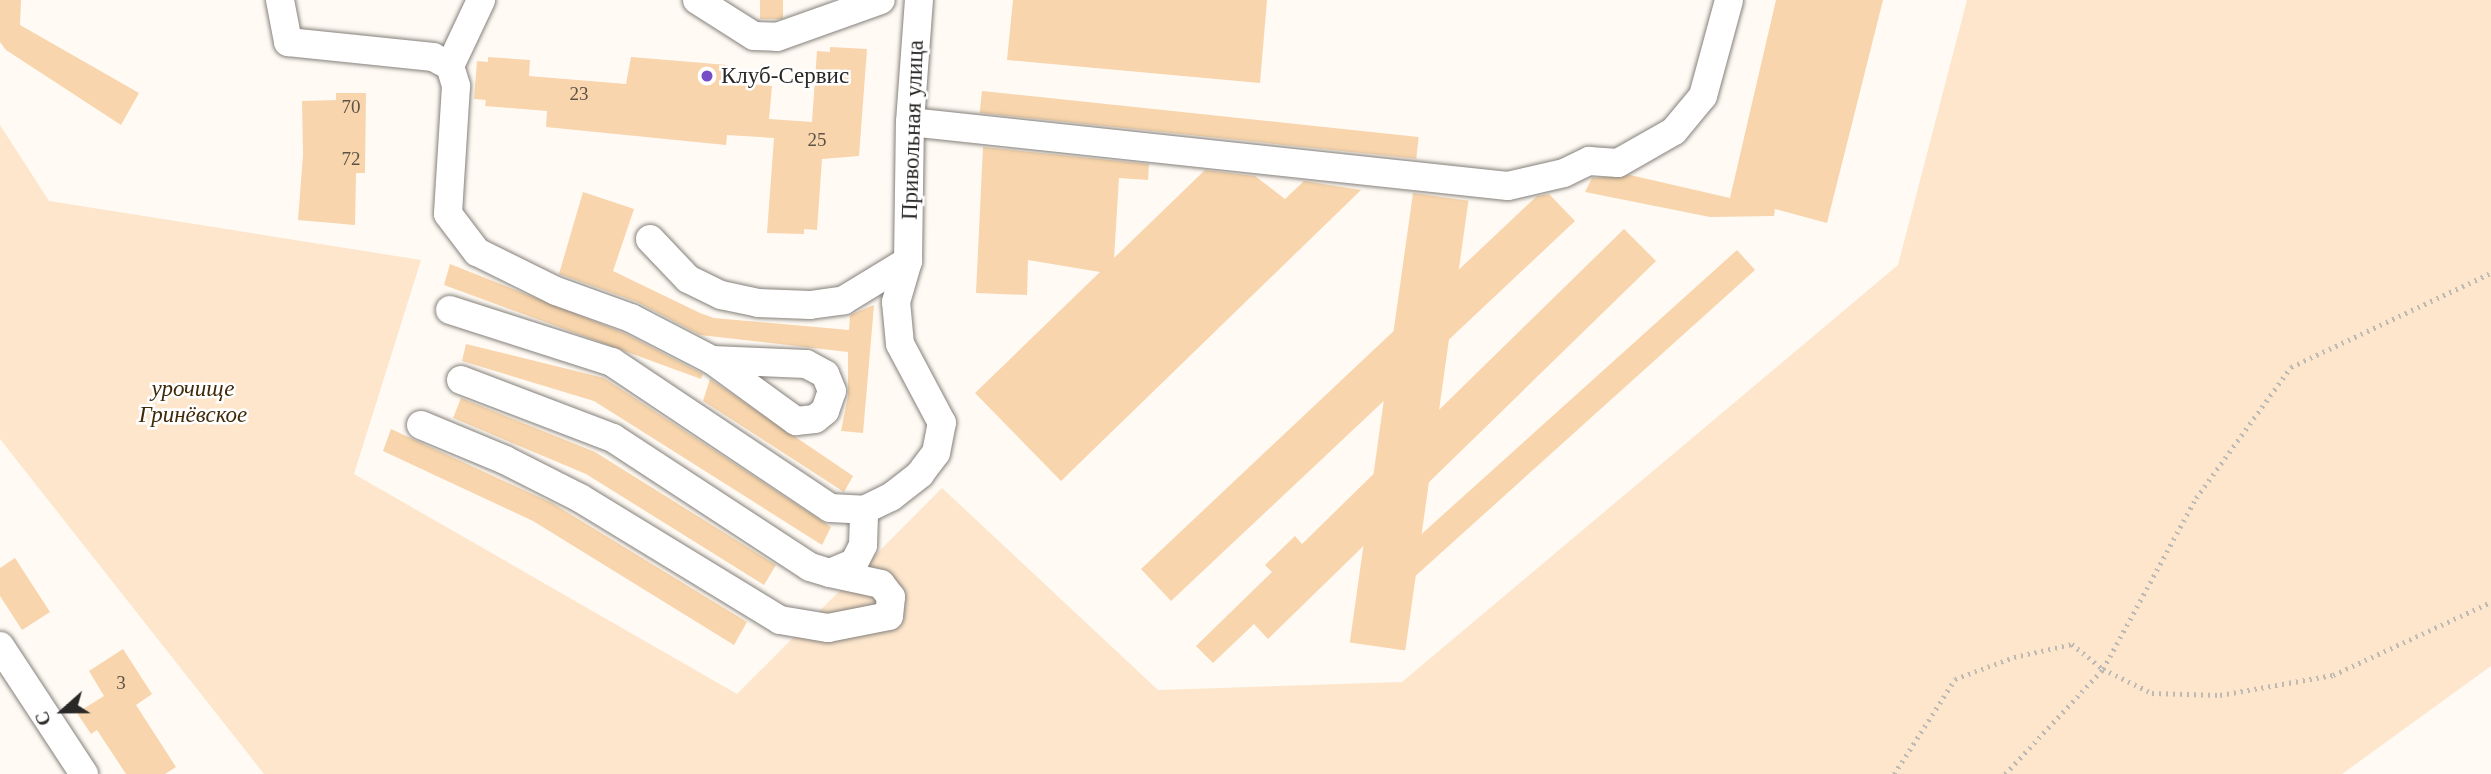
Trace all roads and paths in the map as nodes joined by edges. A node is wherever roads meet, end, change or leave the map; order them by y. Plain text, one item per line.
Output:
1 (280, 0) edge
2 (481, 0) edge
3 (697, 0) edge
4 (881, 0) edge
5 (919, 0) edge
6 (1729, 0) edge
7 (450, 66) junction
8 (910, 122) junction
9 (650, 239) dead end
10 (908, 261) junction
11 (2491, 274) edge
12 (450, 310) dead end
13 (712, 360) dead end
14 (461, 380) dead end
15 (421, 425) dead end
16 (864, 510) junction
17 (830, 573) junction
18 (2491, 602) edge
19 (0, 646) edge
20 (2103, 668) junction
21 (84, 774) edge
22 (1894, 774) edge
23 (2005, 774) edge

1 - 7 street
2 - 7 street
3 - 4 street
5 - 8 street, Привольная улица
6 - 8 street
7 - 13 street
8 - 10 street, Привольная улица
9 - 10 street
10 - 16 street, Привольная улица
11 - 20 path
12 - 16 street
14 - 17 street
15 - 17 street
16 - 17 street
18 - 20 path
19 - 21 street
20 - 22 path
20 - 23 path

